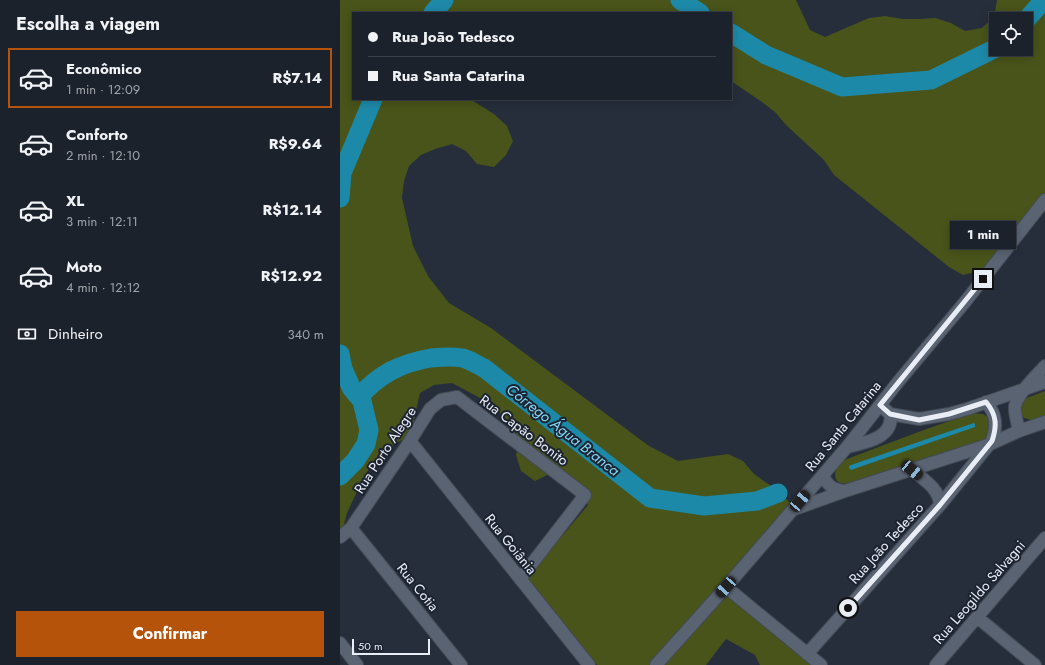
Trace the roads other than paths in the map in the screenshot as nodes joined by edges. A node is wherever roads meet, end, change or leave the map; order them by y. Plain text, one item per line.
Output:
1 (1045, 200) edge
2 (1045, 366) edge
3 (1045, 382) edge
4 (1026, 388) junction
5 (441, 400) joint
6 (986, 402) junction
7 (880, 405) junction
8 (890, 414) junction
9 (1045, 422) edge
10 (1019, 431) junction
11 (410, 441) junction
12 (988, 445) junction
13 (847, 447) junction
14 (912, 470) junction
15 (822, 475) junction
16 (845, 491) junction
17 (940, 505) junction
18 (793, 510) junction
19 (351, 528) junction
20 (340, 537) edge
21 (1045, 538) edge
22 (520, 579) junction
23 (726, 587) junction
24 (977, 617) junction
25 (340, 643) edge
26 (807, 654) junction
27 (357, 665) edge
28 (461, 665) edge
29 (589, 665) edge
30 (656, 665) edge
31 (821, 665) edge
32 (936, 665) edge
33 (1035, 665) edge

1 - 7 street, Rua Santa Catarina
2 - 4 street
3 - 4 street
4 - 6 street
4 - 10 street
5 - 11 street, Rua Porto Alegre
5 - 22 street, Rua Capão Bonito
6 - 8 street
6 - 12 street, Rua João Tedesco
7 - 8 street
7 - 13 street, Rua Santa Catarina
8 - 13 street
9 - 10 street
10 - 12 street
11 - 19 street, Rua Porto Alegre
11 - 22 street, Rua Goiânia
12 - 14 street
12 - 17 street, Rua João Tedesco
13 - 15 street, Rua Santa Catarina
14 - 16 street
14 - 17 street, Rua João Tedesco
15 - 16 street
15 - 18 street, Rua Santa Catarina
16 - 18 street
17 - 26 street, Rua João Tedesco
18 - 23 street, Rua Santa Catarina
19 - 20 street, Rua Porto Alegre
19 - 28 street, Rua Cotia
21 - 24 street, Rua Leogildo Salvagni
22 - 29 street, Rua Goiânia
23 - 26 street
23 - 30 street, Rua Santa Catarina
24 - 32 street, Rua Leogildo Salvagni
24 - 33 street
25 - 27 street
26 - 31 street

